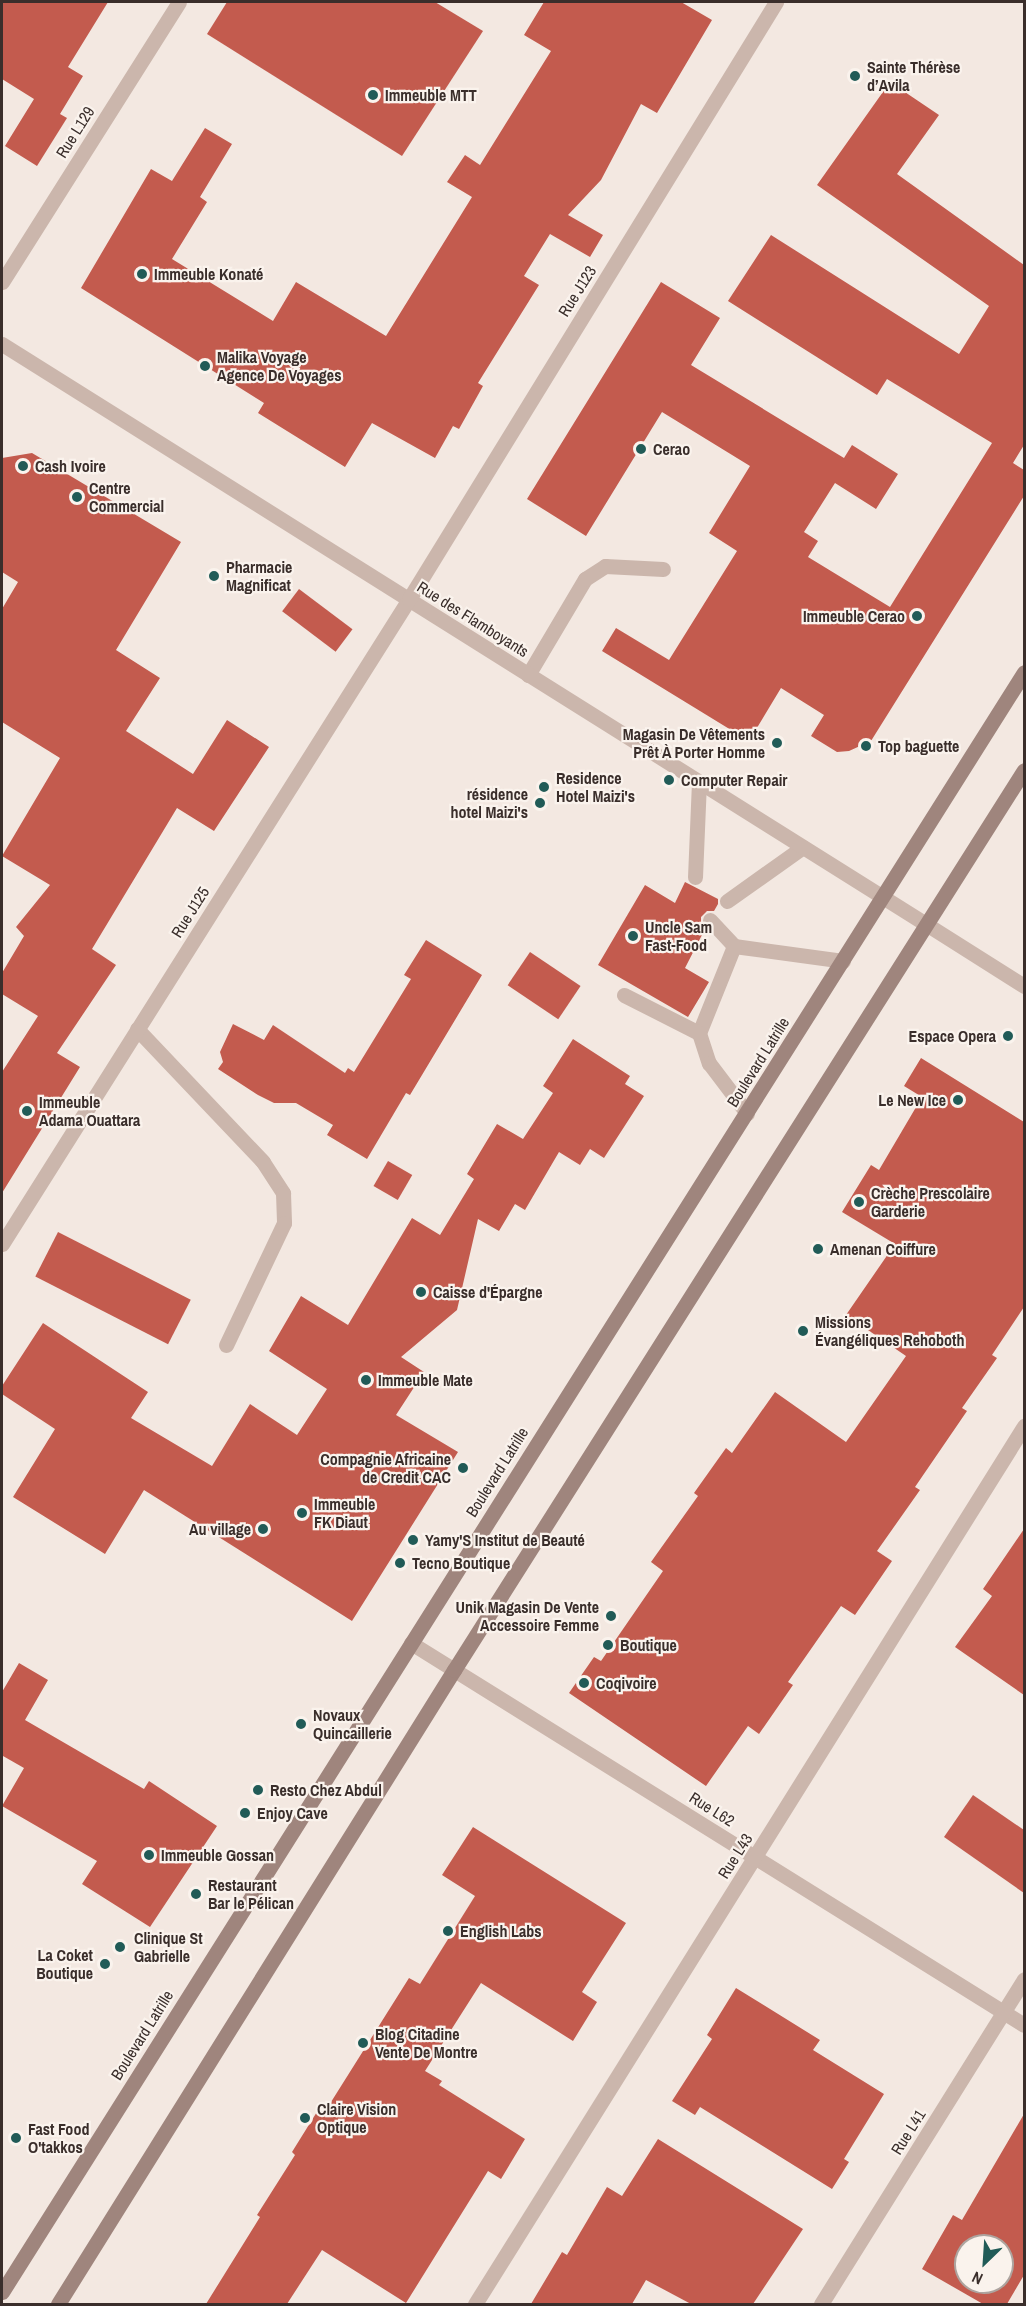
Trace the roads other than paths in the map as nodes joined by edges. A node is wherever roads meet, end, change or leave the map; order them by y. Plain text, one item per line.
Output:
1 (179, 2) edge
2 (776, 2) edge
3 (2, 282) edge
4 (2, 344) edge
5 (663, 569) dead end
6 (409, 599) junction
7 (1024, 672) edge
8 (528, 675) junction
9 (1024, 770) edge
10 (699, 782) junction
11 (803, 847) junction
12 (695, 877) dead end
13 (883, 897) junction
14 (727, 901) dead end
15 (710, 920) dead end
16 (926, 924) junction
17 (734, 946) junction
18 (843, 961) junction
19 (1024, 986) edge
20 (624, 995) dead end
21 (138, 1029) junction
22 (699, 1033) junction
23 (747, 1113) junction
24 (2, 1244) edge
25 (226, 1346) dead end
26 (1024, 1426) edge
27 (411, 1642) junction
28 (454, 1670) junction
29 (755, 1857) junction
30 (1024, 1979) edge
31 (1004, 2012) junction
32 (1024, 2025) edge
33 (2, 2292) edge
34 (58, 2304) edge
35 (475, 2304) edge
36 (821, 2304) edge

1 - 3 street, Rue L129
2 - 6 street, Rue J123
4 - 6 street, Rue des Flamboyants
5 - 8 street
6 - 8 street, Rue des Flamboyants
6 - 21 street, Rue J125
7 - 13 main road, Boulevard Latrille
8 - 10 street, Rue des Flamboyants
9 - 16 main road
10 - 11 street, Rue des Flamboyants
10 - 12 street
11 - 13 street, Rue des Flamboyants
11 - 14 street
13 - 16 street, Rue des Flamboyants
13 - 18 main road, Boulevard Latrille
15 - 17 street
16 - 19 street, Rue des Flamboyants
16 - 28 main road
17 - 18 street
17 - 22 street
18 - 23 main road, Boulevard Latrille
20 - 22 street
21 - 24 street, Rue J125
21 - 25 street
22 - 23 street
23 - 27 main road, Boulevard Latrille
26 - 29 street, Rue L43
27 - 28 street, Rue L62
27 - 33 main road, Boulevard Latrille
28 - 29 street, Rue L62
28 - 34 main road
29 - 31 street, Rue L62
29 - 35 street, Rue L43
30 - 31 street, Rue L41
31 - 32 street, Rue L62
31 - 36 street, Rue L41

